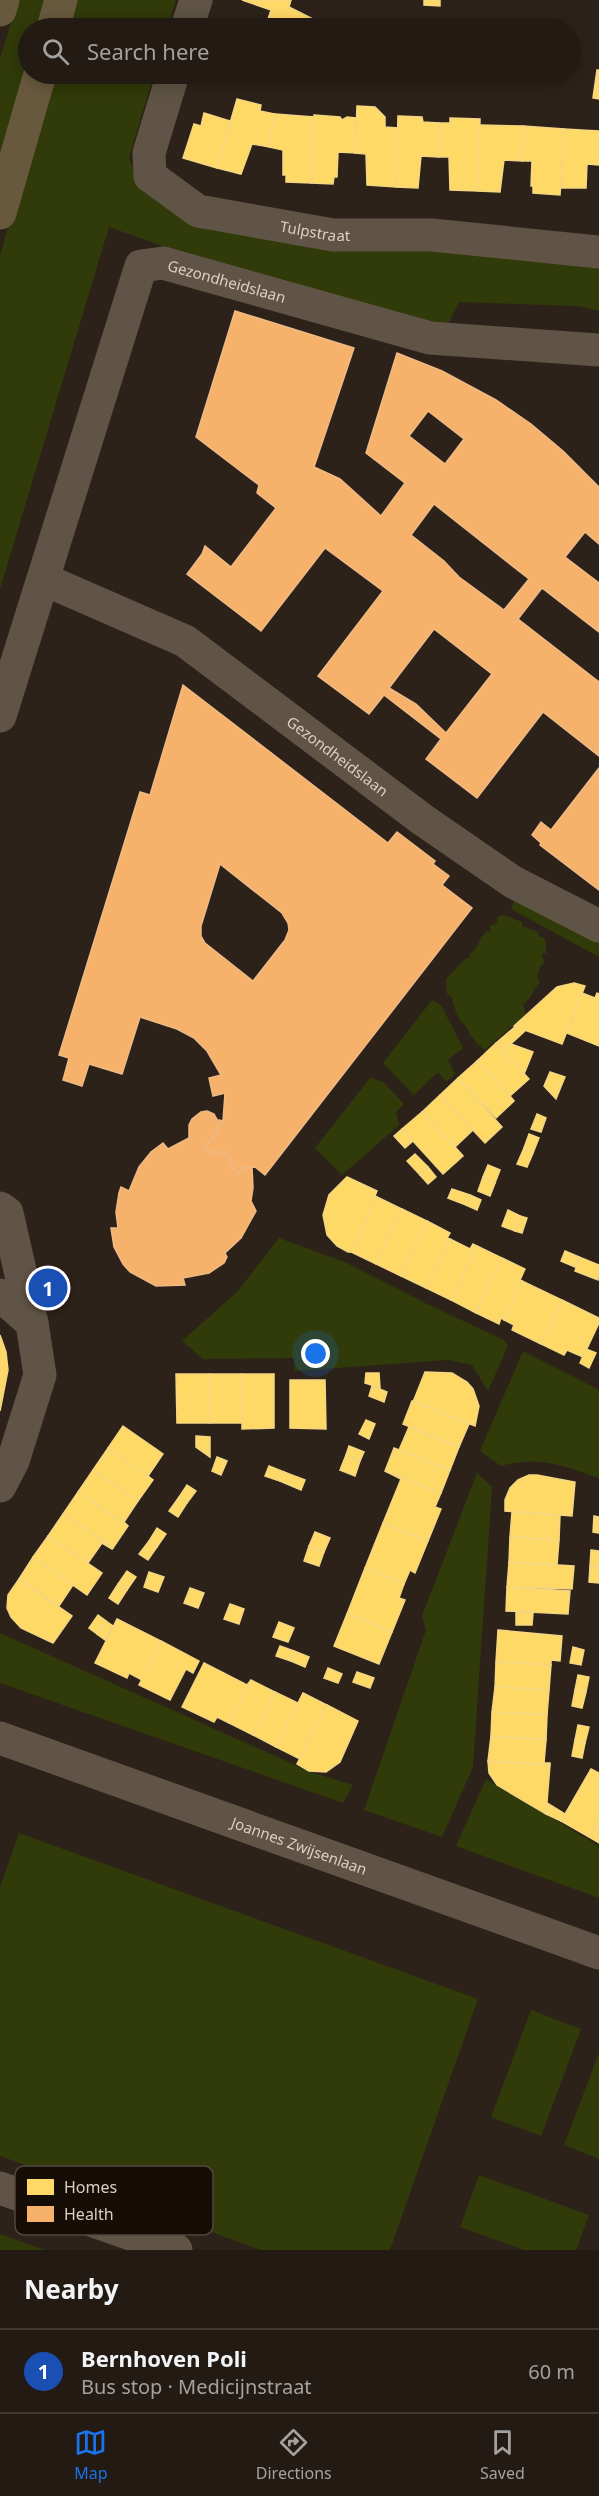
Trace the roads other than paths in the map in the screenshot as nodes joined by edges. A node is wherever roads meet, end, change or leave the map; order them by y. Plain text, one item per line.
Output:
1 (3, 0) edge
2 (61, 0) edge
3 (196, 0) edge
4 (0, 10) edge
5 (56, 18) edge
6 (190, 18) edge
7 (37, 84) edge
8 (171, 84) edge
9 (0, 213) edge
10 (599, 252) edge
11 (599, 350) edge
12 (43, 579) junction
13 (0, 716) edge
14 (599, 926) edge
15 (0, 1208) edge
16 (0, 1295) edge
17 (33, 1323) junction
18 (0, 1486) edge
19 (0, 1738) edge
20 (599, 1953) edge
21 (0, 2188) edge
22 (15, 2193) edge
23 (133, 2235) edge
24 (176, 2250) edge

1 - 4 main road
2 - 5 main road
3 - 6 street
7 - 9 main road
8 - 10 street, Tulpstraat
11 - 12 street, Gezondheidslaan
12 - 13 street, Gezondheidslaan
12 - 14 street, Gezondheidslaan
15 - 17 street
16 - 17 street
17 - 18 street
19 - 20 street, Joannes Zwijsenlaan
21 - 22 street
23 - 24 street

